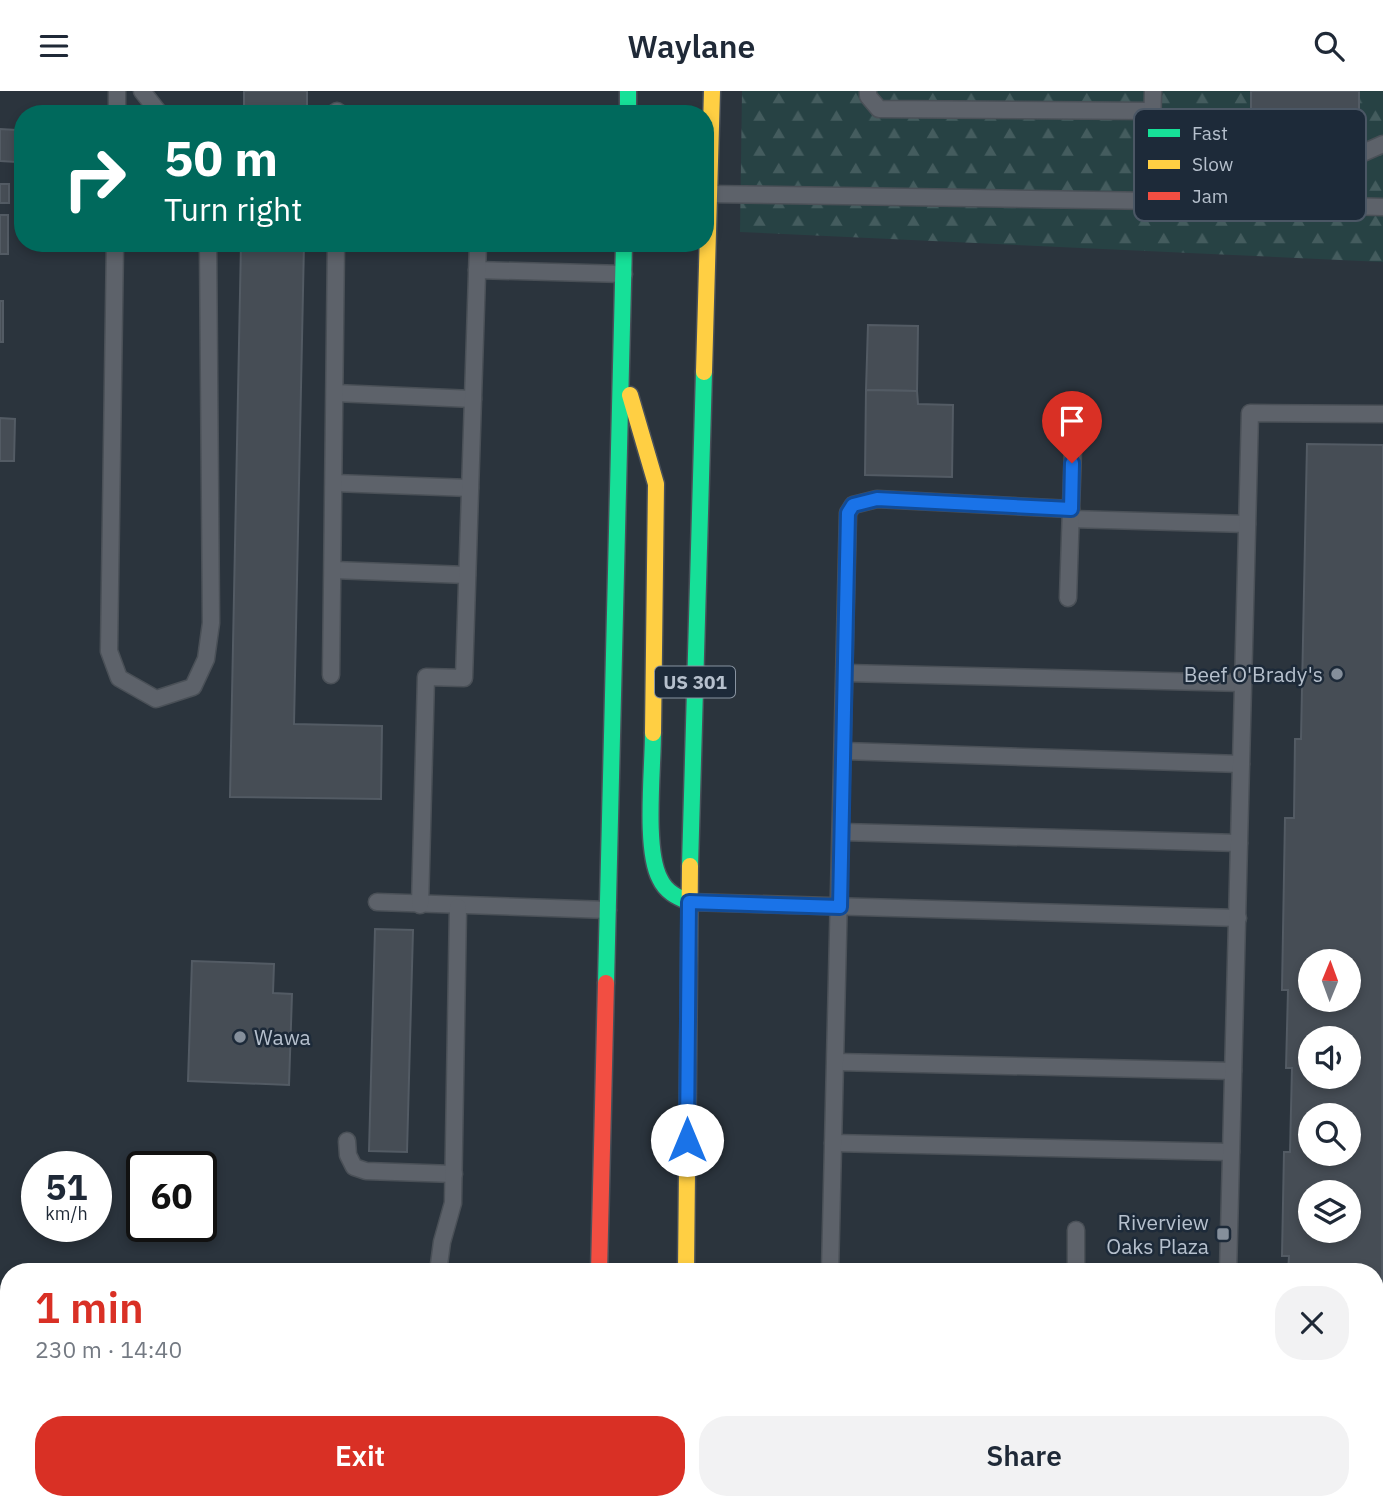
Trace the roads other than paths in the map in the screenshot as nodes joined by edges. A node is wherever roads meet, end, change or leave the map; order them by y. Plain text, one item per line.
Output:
1 (142, 91) edge
2 (868, 91) edge
3 (1153, 91) edge
4 (153, 105) edge
5 (1153, 109) edge
6 (1134, 111) edge
7 (1383, 143) edge
8 (1366, 151) edge
9 (714, 194) edge
10 (1134, 201) edge
11 (115, 252) edge
12 (208, 252) edge
13 (336, 252) edge
14 (478, 252) edge
15 (624, 252) edge
16 (707, 252) edge
17 (477, 270) junction
18 (624, 274) junction
19 (621, 374) junction
20 (335, 393) junction
21 (473, 399) junction
22 (1383, 414) edge
23 (1074, 418) dead end
24 (334, 483) junction
25 (470, 488) junction
26 (1071, 514) junction
27 (1247, 524) junction
28 (333, 570) junction
29 (467, 575) junction
30 (1068, 598) dead end
31 (846, 673) junction
32 (331, 675) dead end
33 (1243, 683) junction
34 (844, 751) junction
35 (1241, 764) junction
36 (842, 832) junction
37 (1239, 843) junction
38 (377, 902) dead end
39 (689, 902) junction
40 (420, 905) junction
41 (458, 907) junction
42 (840, 907) junction
43 (608, 911) junction
44 (1238, 918) junction
45 (835, 1062) junction
46 (1233, 1071) junction
47 (347, 1141) dead end
48 (833, 1143) junction
49 (1231, 1151) junction
50 (454, 1174) junction
51 (1076, 1230) dead end
52 (439, 1263) edge
53 (599, 1263) edge
54 (686, 1263) edge
55 (830, 1263) edge
56 (1076, 1263) edge
57 (1228, 1263) edge

1 - 4 lane
2 - 6 lane
3 - 5 lane
7 - 8 lane
9 - 10 lane
11 - 12 lane
13 - 20 lane
14 - 17 lane
15 - 18 main road
16 - 39 main road, US 301
17 - 18 lane
17 - 21 lane
18 - 19 main road
19 - 39 main road
19 - 43 main road
20 - 21 lane
20 - 24 lane
21 - 25 lane
22 - 27 lane
23 - 26 lane
24 - 25 lane
24 - 28 lane
25 - 29 lane
26 - 27 lane
26 - 30 lane
26 - 31 lane
27 - 33 lane
28 - 29 lane
28 - 32 lane
29 - 40 lane
31 - 33 lane
31 - 34 lane
33 - 35 lane
34 - 35 lane
34 - 36 lane
35 - 37 lane
36 - 37 lane
36 - 42 lane
37 - 44 lane
38 - 40 lane
39 - 42 lane
39 - 54 main road, US 301
40 - 41 lane
41 - 43 lane
41 - 50 lane
42 - 44 lane
42 - 45 lane
43 - 53 main road
44 - 46 lane
45 - 46 lane
45 - 48 lane
46 - 49 lane
47 - 50 lane
48 - 49 lane
48 - 55 lane
49 - 57 lane
50 - 52 lane
51 - 56 lane

